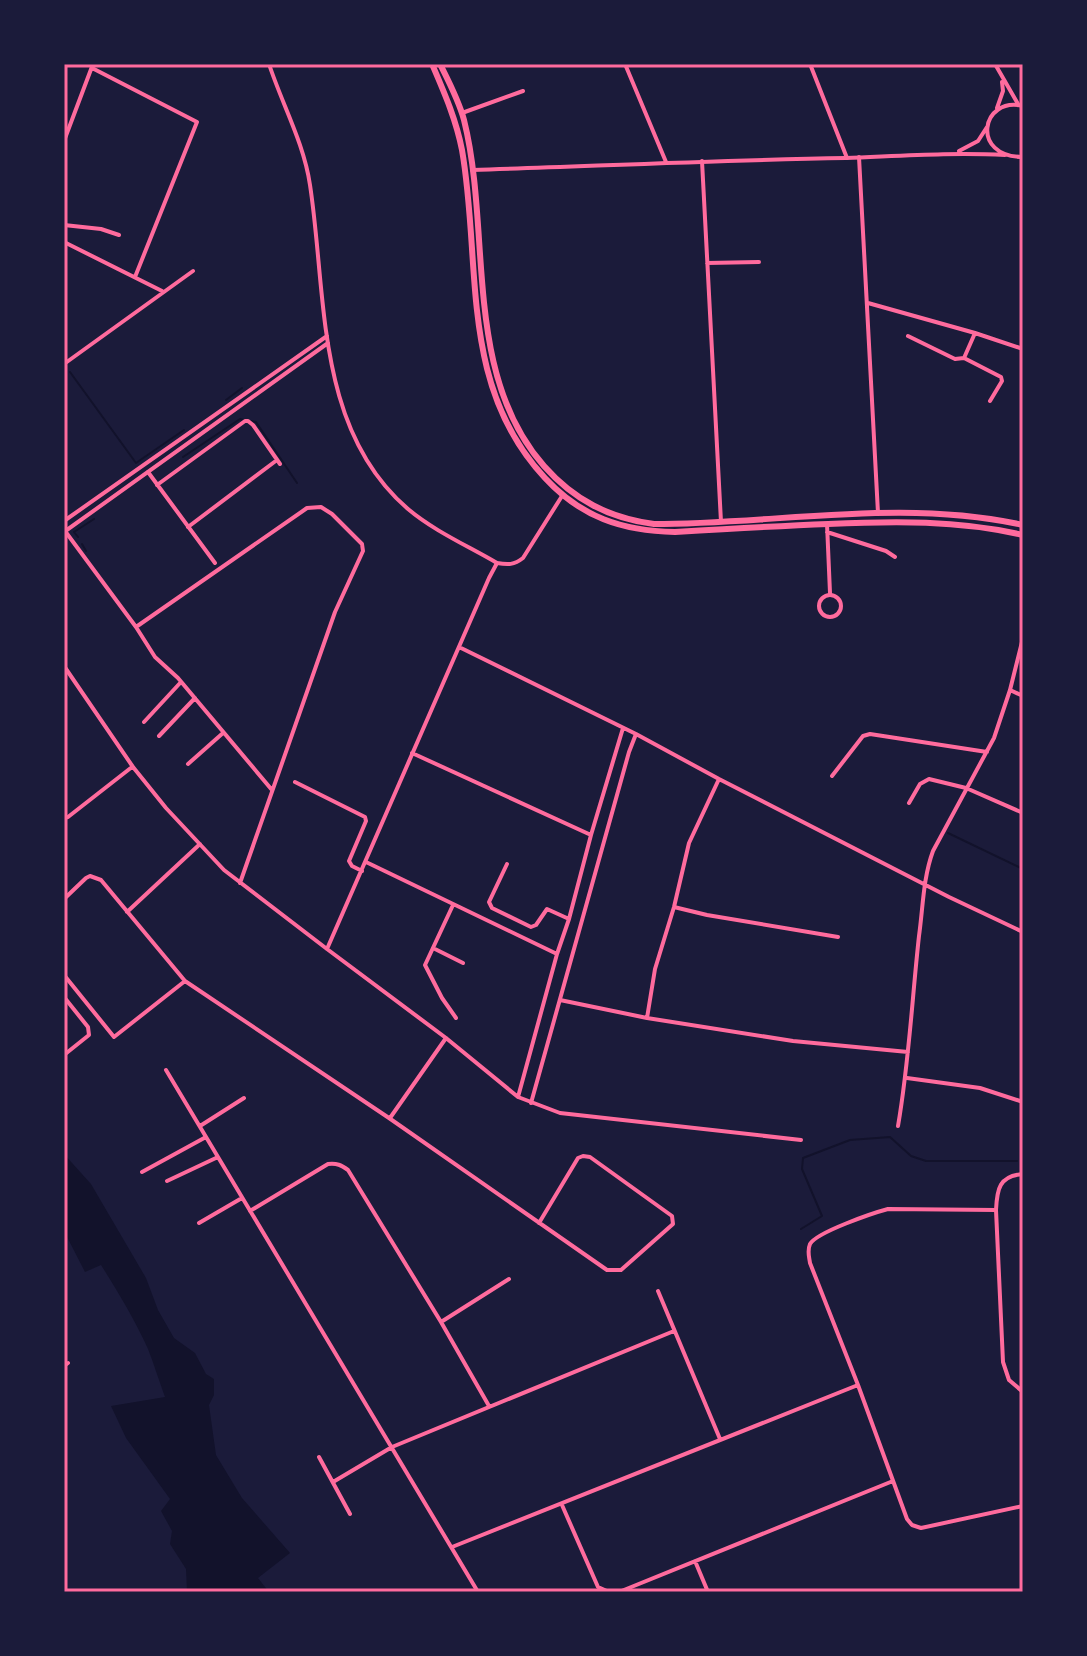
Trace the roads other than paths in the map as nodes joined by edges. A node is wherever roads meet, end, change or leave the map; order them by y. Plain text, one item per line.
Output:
1 (269, 64) edge
2 (432, 64) edge
3 (440, 64) edge
4 (625, 64) edge
5 (810, 64) edge
6 (995, 64) edge
7 (92, 66) edge
8 (1000, 76) junction
9 (523, 91) dead end
10 (1023, 106) edge
11 (996, 111) junction
12 (462, 113) junction
13 (987, 127) junction
14 (64, 141) edge
15 (953, 153) junction
16 (1005, 155) junction
17 (859, 157) junction
18 (1023, 157) edge
19 (847, 158) junction
20 (702, 161) junction
21 (666, 162) junction
22 (472, 170) junction
23 (64, 225) edge
24 (119, 235) dead end
25 (64, 242) edge
26 (759, 262) dead end
27 (707, 263) junction
28 (193, 271) dead end
29 (135, 277) junction
30 (163, 291) junction
31 (867, 303) junction
32 (975, 333) junction
33 (327, 336) junction
34 (908, 336) dead end
35 (328, 343) junction
36 (1023, 349) edge
37 (964, 358) junction
38 (64, 364) edge
39 (990, 401) dead end
40 (148, 472) junction
41 (157, 485) junction
42 (562, 495) junction
43 (878, 513) junction
44 (64, 521) edge
45 (721, 522) junction
46 (1023, 525) edge
47 (188, 527) junction
48 (827, 528) junction
49 (64, 532) edge
50 (1023, 535) edge
51 (895, 557) dead end
52 (215, 563) dead end
53 (497, 563) junction
54 (830, 594) junction
55 (136, 627) junction
56 (1023, 638) edge
57 (459, 647) junction
58 (64, 666) edge
59 (181, 682) junction
60 (1010, 690) junction
61 (1023, 696) edge
62 (195, 698) junction
63 (144, 722) dead end
64 (623, 728) junction
65 (223, 733) junction
66 (636, 734) junction
67 (159, 736) dead end
68 (987, 752) junction
69 (412, 753) junction
70 (188, 764) dead end
71 (133, 767) junction
72 (832, 776) dead end
73 (719, 779) junction
74 (295, 782) dead end
75 (966, 788) junction
76 (272, 790) junction
77 (909, 803) dead end
78 (1023, 813) edge
79 (64, 818) edge
80 (591, 835) junction
81 (200, 844) junction
82 (366, 862) junction
83 (507, 864) dead end
84 (362, 871) junction
85 (240, 883) junction
86 (925, 884) junction
87 (64, 899) edge
88 (453, 905) junction
89 (674, 907) junction
90 (127, 912) junction
91 (569, 919) junction
92 (1023, 932) edge
93 (838, 937) dead end
94 (433, 948) junction
95 (327, 949) junction
96 (557, 954) junction
97 (463, 963) dead end
98 (64, 976) edge
99 (185, 981) junction
100 (64, 997) edge
101 (560, 1000) junction
102 (456, 1018) dead end
103 (647, 1018) junction
104 (446, 1038) junction
105 (908, 1052) junction
106 (64, 1055) edge
107 (166, 1070) dead end
108 (907, 1078) junction
109 (518, 1097) junction
110 (244, 1098) dead end
111 (1023, 1102) edge
112 (531, 1103) junction
113 (389, 1118) junction
114 (200, 1126) junction
115 (898, 1126) dead end
116 (206, 1137) junction
117 (801, 1140) dead end
118 (218, 1157) junction
119 (142, 1172) dead end
120 (1023, 1172) edge
121 (167, 1181) dead end
122 (242, 1198) junction
123 (996, 1210) junction
124 (250, 1211) junction
125 (199, 1223) dead end
126 (539, 1223) junction
127 (509, 1279) dead end
128 (658, 1291) dead end
129 (441, 1322) junction
130 (674, 1331) junction
131 (858, 1385) junction
132 (1023, 1392) edge
133 (489, 1406) junction
134 (720, 1439) junction
135 (392, 1447) junction
136 (319, 1457) dead end
137 (893, 1481) junction
138 (333, 1482) junction
139 (562, 1505) junction
140 (1023, 1506) edge
141 (350, 1514) dead end
142 (452, 1547) junction
143 (695, 1561) junction
144 (478, 1592) edge
145 (609, 1592) edge
146 (619, 1592) edge
147 (708, 1592) edge

1 - 33 street
2 - 42 main road
3 - 12 main road
4 - 21 street
5 - 19 street
6 - 8 street
7 - 14 street
7 - 29 street
8 - 10 street
8 - 11 street
9 - 12 street
10 - 11 street
11 - 13 street
12 - 22 main road
13 - 15 street
13 - 16 street
15 - 16 street
15 - 17 street
16 - 18 street
17 - 19 street
17 - 31 street
19 - 20 street
20 - 21 street
20 - 27 street
21 - 22 street
22 - 45 main road
23 - 24 street
25 - 29 street
26 - 27 street
27 - 45 street
28 - 30 street
29 - 30 street
30 - 38 street
31 - 32 street
31 - 43 street
32 - 36 street
32 - 37 street
33 - 35 street
33 - 44 street
34 - 37 street
35 - 40 street
35 - 53 street
37 - 39 street
40 - 41 street
40 - 49 street
41 - 47 street
41 - 47 street
42 - 48 main road
42 - 53 street
43 - 45 main road
43 - 46 main road
47 - 52 street
48 - 50 main road
48 - 51 street
48 - 54 street
49 - 55 street
53 - 57 street
54 - 54 street
55 - 59 street
55 - 76 street
56 - 60 street
57 - 64 street
57 - 69 street
58 - 71 street
59 - 62 street
59 - 63 street
60 - 61 street
60 - 68 street
62 - 65 street
62 - 67 street
64 - 66 street
64 - 80 street
65 - 70 street
65 - 76 street
66 - 73 street
66 - 101 street
68 - 72 street
68 - 75 street
69 - 80 street
69 - 82 street
71 - 79 street
71 - 81 street
73 - 86 street
73 - 89 street
74 - 84 street
75 - 77 street
75 - 78 street
75 - 86 street
76 - 85 street
80 - 91 street
81 - 85 street
81 - 90 street
82 - 84 street
82 - 88 street
83 - 91 street
84 - 95 street
85 - 95 street
86 - 92 street
86 - 105 street
87 - 90 street
88 - 94 street
88 - 96 street
89 - 93 street
89 - 103 street
90 - 99 street
91 - 96 street
94 - 97 street
94 - 102 street
95 - 104 street
96 - 109 street
98 - 99 street
99 - 113 street
100 - 106 street
101 - 103 street
101 - 112 street
103 - 105 street
104 - 109 street
104 - 113 street
105 - 108 street
107 - 114 street
108 - 111 street
108 - 115 street
109 - 112 street
110 - 114 street
112 - 117 street
113 - 126 street
114 - 116 street
116 - 118 street
116 - 119 street
118 - 121 street
118 - 122 street
120 - 123 street
122 - 124 street
122 - 125 street
123 - 131 street
123 - 132 street
124 - 129 street
124 - 135 street
126 - 126 street
127 - 129 street
128 - 130 street
129 - 133 street
130 - 133 street
130 - 134 street
131 - 134 street
131 - 137 street
133 - 135 street
134 - 139 street
135 - 138 street
135 - 142 street
136 - 138 street
137 - 140 street
137 - 143 street
138 - 141 street
139 - 142 street
139 - 145 street
142 - 144 street
143 - 146 street
143 - 147 street

